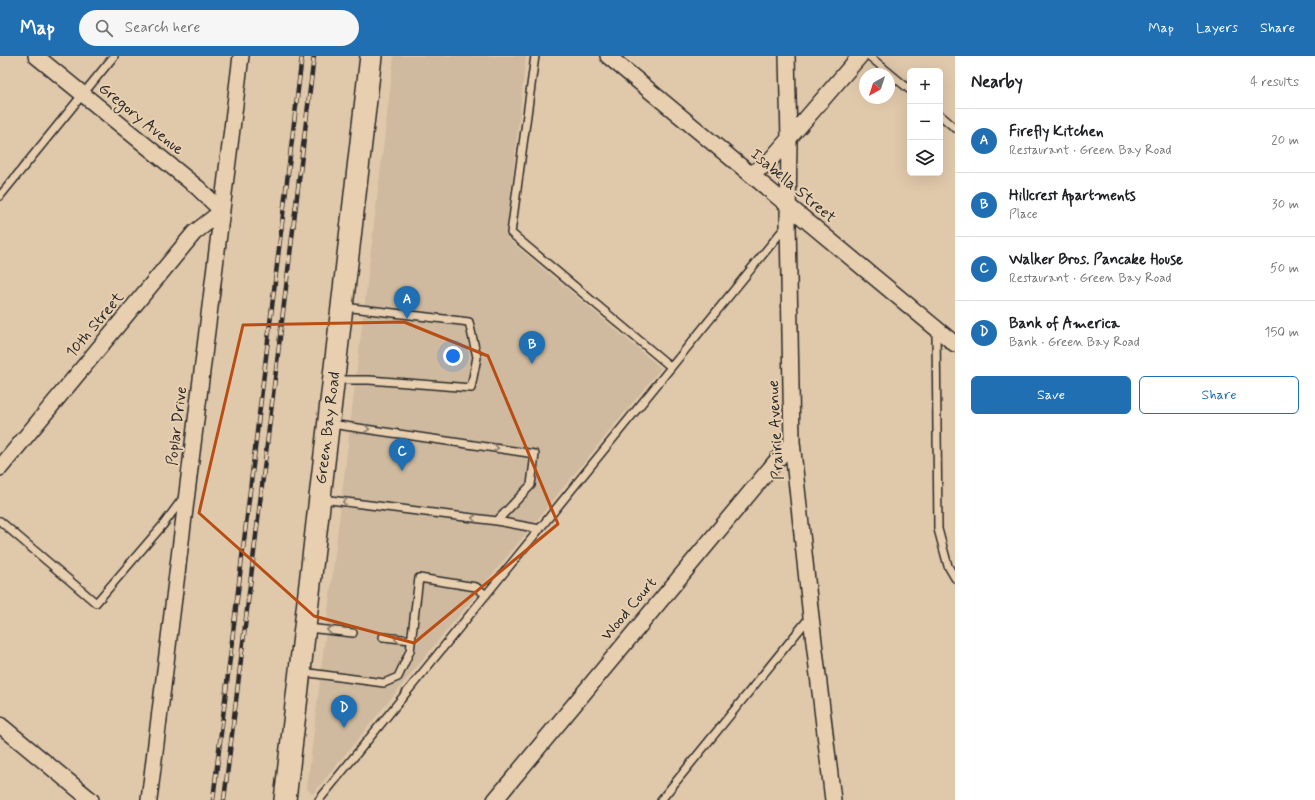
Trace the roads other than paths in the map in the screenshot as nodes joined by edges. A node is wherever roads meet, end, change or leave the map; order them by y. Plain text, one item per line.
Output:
1 (36, 56) edge
2 (114, 56) edge
3 (241, 56) edge
4 (372, 56) edge
5 (535, 56) edge
6 (608, 56) edge
7 (787, 56) edge
8 (860, 56) edge
9 (869, 56) edge
10 (907, 88) edge
11 (83, 94) junction
12 (943, 118) edge
13 (955, 128) edge
14 (789, 138) junction
15 (748, 172) junction
16 (0, 196) edge
17 (788, 206) junction
18 (222, 211) junction
19 (788, 222) junction
20 (342, 307) junction
21 (936, 328) junction
22 (955, 344) edge
23 (671, 367) junction
24 (334, 380) junction
25 (328, 424) junction
26 (792, 442) junction
27 (0, 468) edge
28 (187, 493) junction
29 (320, 498) junction
30 (497, 521) junction
31 (0, 522) edge
32 (540, 529) junction
33 (955, 578) edge
34 (486, 596) junction
35 (811, 617) junction
36 (305, 627) junction
37 (353, 633) dead end
38 (383, 637) dead end
39 (411, 640) junction
40 (300, 672) junction
41 (0, 724) edge
42 (91, 800) edge
43 (149, 800) edge
44 (285, 800) edge
45 (319, 800) edge
46 (495, 800) edge
47 (661, 800) edge
48 (833, 800) edge

1 - 11 street, Gregory Avenue
2 - 11 lane
3 - 18 street, Poplar Drive
4 - 20 main road, Green Bay Road
5 - 23 lane
6 - 15 street, Isabella Street
7 - 14 street, Prairie Avenue
8 - 14 street
9 - 10 lane
11 - 16 lane
11 - 18 street, Gregory Avenue
12 - 13 lane
14 - 15 street
14 - 17 street, Prairie Avenue
15 - 17 street, Isabella Street
17 - 19 street, Prairie Avenue
17 - 21 street, Isabella Street
18 - 27 street, 10th Street
18 - 28 street, Poplar Drive
19 - 23 lane
19 - 26 street, Prairie Avenue
20 - 24 main road, Green Bay Road
20 - 24 lane
21 - 22 street, Isabella Street
21 - 33 lane
23 - 32 lane
24 - 25 main road, Green Bay Road
25 - 29 main road, Green Bay Road
25 -> 30 lane
26 - 35 street, Prairie Avenue
26 - 46 street, Wood Court
28 - 31 lane
28 - 43 street, Poplar Drive
30 -> 29 lane
29 - 36 main road, Green Bay Road
30 - 32 lane
32 - 34 lane
34 - 39 lane
34 - 45 lane
35 - 47 lane
35 - 48 street, Prairie Avenue
37 -> 36 lane
36 - 40 main road, Green Bay Road
39 -> 38 lane
39 - 40 lane
40 - 44 main road, Green Bay Road
41 - 42 street

